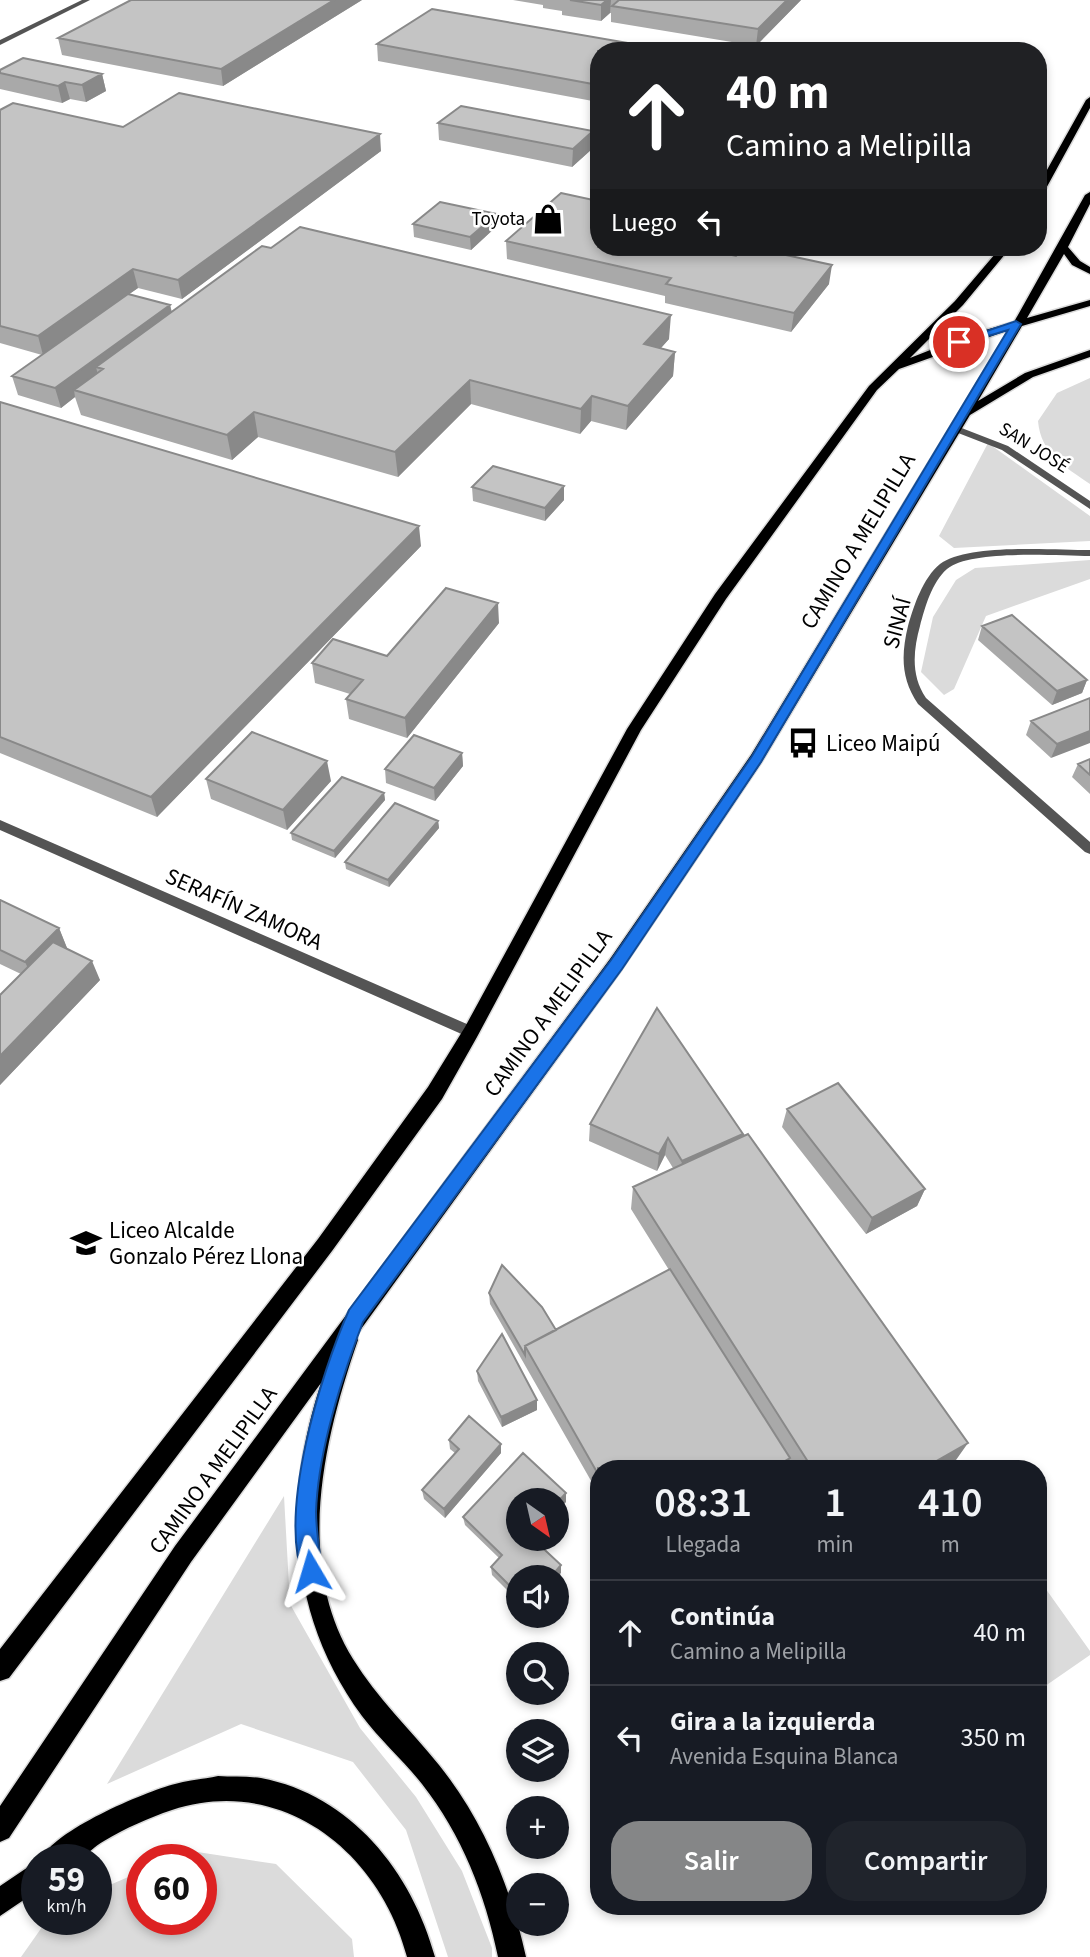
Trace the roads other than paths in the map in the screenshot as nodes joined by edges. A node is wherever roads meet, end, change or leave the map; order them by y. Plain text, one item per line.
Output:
1 (87, 0) edge
2 (0, 43) edge
3 (1090, 100) edge
4 (1047, 178) edge
5 (1090, 195) edge
6 (1063, 247) junction
7 (998, 256) edge
8 (1090, 271) edge
9 (1090, 303) edge
10 (1016, 324) junction
11 (1090, 353) edge
12 (887, 372) junction
13 (960, 421) junction
14 (1090, 506) edge
15 (1090, 553) edge
16 (0, 825) edge
17 (1090, 849) edge
18 (471, 1032) junction
19 (356, 1317) junction
20 (4, 1662) edge
21 (0, 1829) edge
22 (78, 1844) edge
23 (21, 1887) edge
24 (0, 1903) edge
25 (421, 1957) edge
26 (512, 1957) edge

1 - 2 street
3 - 4 main road
5 - 6 main road, CAMINO A MELIPILLA
6 - 8 main road
6 - 10 main road, CAMINO A MELIPILLA
7 - 12 main road, CAMINO A MELIPILLA
9 - 10 main road
10 - 12 main road
10 - 13 main road, CAMINO A MELIPILLA
11 - 13 main road
12 - 18 main road, CAMINO A MELIPILLA
13 - 14 street, SAN JOSÉ
13 - 19 main road, CAMINO A MELIPILLA
15 - 17 street, SINAÍ
16 - 18 street, SERAFÍN ZAMORA
18 - 20 main road, CAMINO A MELIPILLA
19 - 21 main road, CAMINO A MELIPILLA
19 - 26 main road
22 - 25 main road
23 - 24 main road

